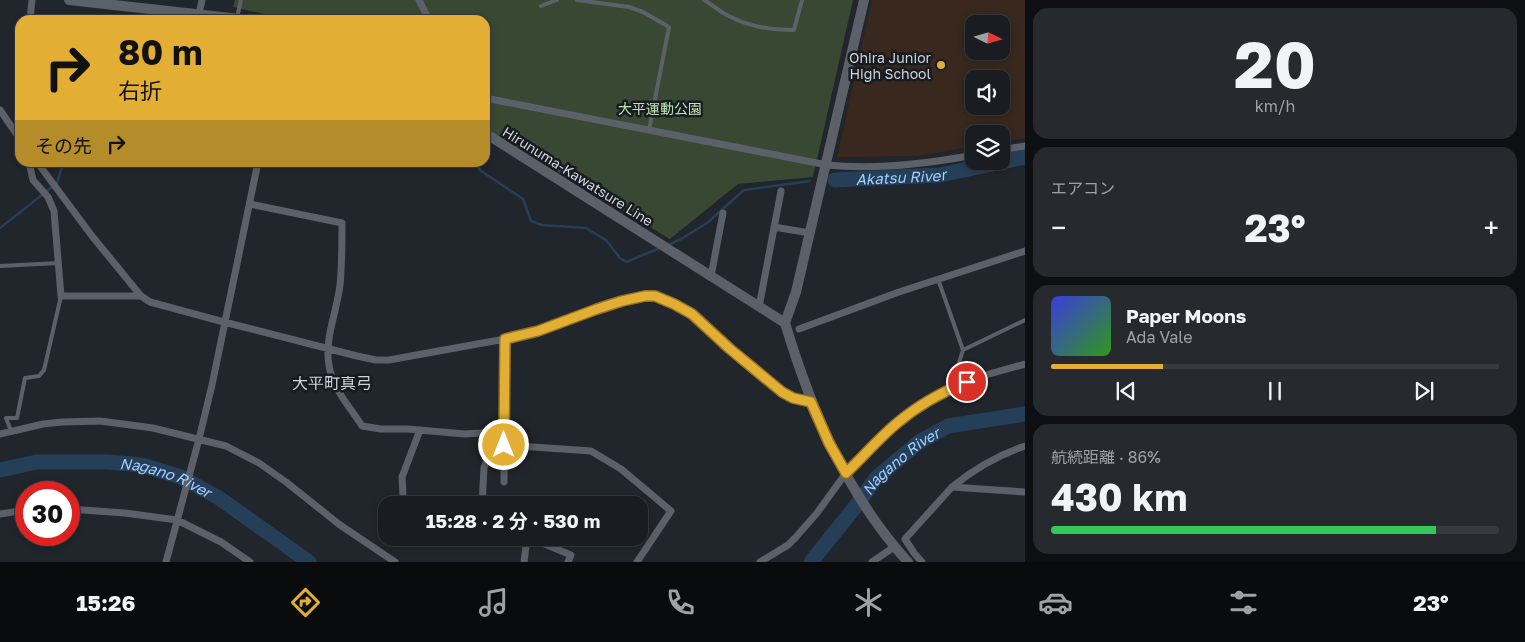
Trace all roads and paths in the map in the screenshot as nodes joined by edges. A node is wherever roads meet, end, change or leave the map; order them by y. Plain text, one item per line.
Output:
1 (32, 0) edge
2 (69, 0) edge
3 (202, 0) edge
4 (241, 0) edge
5 (419, 0) edge
6 (557, 0) edge
7 (578, 0) edge
8 (630, 0) edge
9 (704, 0) edge
10 (802, 0) edge
11 (864, 0) edge
12 (541, 6) dead end
13 (629, 7) junction
14 (199, 14) junction
15 (30, 15) edge
16 (208, 15) edge
17 (238, 15) edge
18 (426, 15) edge
19 (490, 99) edge
20 (0, 110) edge
21 (649, 130) junction
22 (15, 132) edge
23 (490, 136) edge
24 (1025, 146) edge
25 (1010, 148) edge
26 (965, 156) edge
27 (827, 165) junction
28 (30, 167) edge
29 (41, 167) edge
30 (257, 167) edge
31 (781, 191) dead end
32 (250, 204) junction
33 (723, 213) dead end
34 (774, 227) junction
35 (810, 233) junction
36 (1025, 251) edge
37 (58, 263) junction
38 (0, 266) edge
39 (711, 276) junction
40 (938, 279) junction
41 (61, 296) junction
42 (141, 296) junction
43 (759, 307) junction
44 (1025, 320) edge
45 (224, 322) junction
46 (784, 323) junction
47 (798, 329) dead end
48 (505, 339) junction
49 (327, 349) junction
50 (963, 350) junction
51 (1025, 364) edge
52 (951, 388) junction
53 (811, 402) junction
54 (420, 430) junction
55 (11, 431) junction
56 (0, 434) edge
57 (199, 439) junction
58 (504, 445) junction
59 (1025, 446) edge
60 (847, 475) junction
61 (504, 482) dead end
62 (952, 487) junction
63 (1025, 492) edge
64 (403, 495) dead end
65 (482, 496) edge
66 (80, 510) edge
67 (15, 512) edge
68 (0, 514) edge
69 (177, 520) junction
70 (892, 544) junction
71 (527, 546) edge
72 (548, 546) edge
73 (166, 562) edge
74 (250, 562) edge
75 (395, 562) edge
76 (524, 562) edge
77 (568, 562) edge
78 (637, 562) edge
79 (760, 562) edge
80 (872, 562) edge
81 (908, 562) edge
82 (922, 562) edge

1 - 15 street
2 - 14 main road
3 - 14 street
4 - 17 lane
5 - 18 street
6 - 12 lane
7 - 13 lane
8 - 13 lane
9 - 10 lane
11 - 27 main road
13 - 21 lane
14 - 16 main road
19 - 21 street
20 - 22 street
21 - 27 street
23 - 39 main road, Hirunuma-Kawatsure Line
24 - 25 street
26 - 27 street
27 - 35 main road
28 - 37 street
29 - 42 street
30 - 32 street
31 - 34 street
32 - 45 street
32 - 49 street
33 - 39 street
34 - 35 street
34 - 43 street
35 - 46 main road
36 - 40 street
37 - 38 lane
37 - 41 street
39 - 43 main road
40 - 47 street
40 - 50 lane
41 - 42 street
41 - 55 lane
42 - 45 street
43 - 46 main road
44 - 50 lane
45 - 49 street
45 - 57 street
46 - 53 main road
48 - 49 street
48 - 53 street
48 - 58 street
49 - 54 street
50 - 52 lane
51 - 52 street
52 - 60 street
53 - 60 main road
54 - 58 street
54 - 64 street
55 - 56 street
55 - 57 street
57 - 69 street
57 - 75 street
58 - 61 street
58 - 65 street
58 - 78 street
59 - 62 street
60 - 70 main road
60 - 79 street
62 - 63 street
62 - 82 street
66 - 69 street
67 - 68 street
69 - 73 street
69 - 74 street
70 - 80 street
70 - 81 main road
71 - 76 street
72 - 77 street

